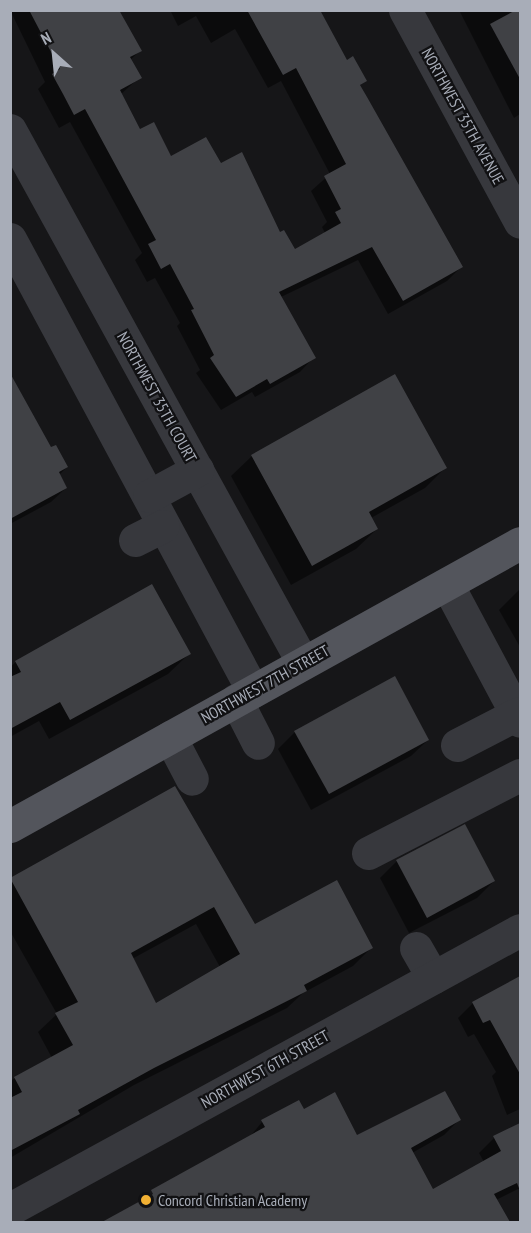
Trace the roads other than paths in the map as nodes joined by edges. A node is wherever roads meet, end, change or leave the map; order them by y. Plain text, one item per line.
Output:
1 (405, 10) edge
2 (10, 130) edge
3 (520, 222) edge
4 (10, 239) edge
5 (120, 330) junction
6 (74, 354) junction
7 (197, 470) junction
8 (149, 496) junction
9 (520, 543) edge
10 (447, 584) junction
11 (303, 663) junction
12 (244, 696) junction
13 (519, 718) edge
14 (170, 737) junction
15 (258, 743) dead end
16 (457, 746) dead end
17 (520, 775) edge
18 (192, 779) dead end
19 (10, 826) edge
20 (368, 853) dead end
21 (520, 930) edge
22 (416, 948) dead end
23 (433, 977) junction
24 (10, 1209) edge

1 - 3 street, NORTHWEST 35TH AVENUE
2 - 5 street, NORTHWEST 35TH COURT
4 - 6 street
5 - 6 street
5 - 7 street, NORTHWEST 35TH COURT
6 - 8 street
7 - 8 street
7 - 11 street, NORTHWEST 35TH COURT
8 - 12 street
9 - 10 main road, NORTHWEST 7TH STREET
10 - 11 main road, NORTHWEST 7TH STREET
10 - 13 street
11 - 12 main road, NORTHWEST 7TH STREET
12 - 14 main road, NORTHWEST 7TH STREET
12 - 15 street
13 - 16 street
14 - 18 street
14 - 19 main road, NORTHWEST 7TH STREET
17 - 20 street
21 - 23 street, NORTHWEST 6TH STREET
22 - 23 street
23 - 24 street, NORTHWEST 6TH STREET

